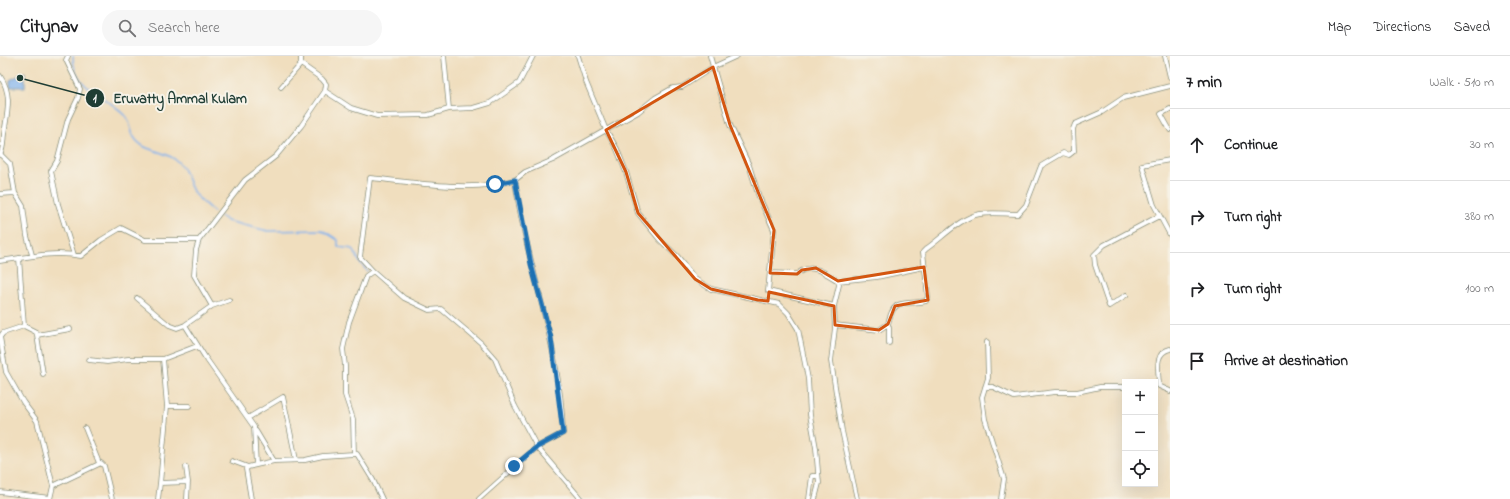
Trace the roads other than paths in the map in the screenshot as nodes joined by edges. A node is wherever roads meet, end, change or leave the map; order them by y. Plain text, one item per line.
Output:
1 (68, 56) edge
2 (301, 56) edge
3 (444, 56) edge
4 (533, 56) edge
5 (578, 56) edge
6 (710, 56) edge
7 (737, 56) edge
8 (1167, 59) edge
9 (301, 64) junction
10 (713, 67) junction
11 (0, 76) edge
12 (1170, 77) edge
13 (1170, 86) edge
14 (281, 87) dead end
15 (325, 91) junction
16 (449, 109) junction
17 (1170, 109) edge
18 (606, 130) junction
19 (1170, 130) edge
20 (0, 155) edge
21 (1170, 160) edge
22 (515, 180) junction
23 (15, 193) junction
24 (0, 194) edge
25 (1159, 216) junction
26 (1170, 235) edge
27 (199, 240) junction
28 (32, 255) junction
29 (74, 255) junction
30 (19, 258) junction
31 (0, 261) edge
32 (924, 267) junction
33 (373, 272) junction
34 (770, 273) junction
35 (838, 281) junction
36 (768, 291) junction
37 (1126, 295) dead end
38 (137, 298) dead end
39 (229, 300) dead end
40 (768, 301) junction
41 (212, 306) junction
42 (834, 306) junction
43 (888, 324) junction
44 (184, 325) junction
45 (835, 325) junction
46 (24, 326) junction
47 (70, 329) dead end
48 (37, 335) junction
49 (987, 342) dead end
50 (889, 343) dead end
51 (197, 346) junction
52 (1170, 349) edge
53 (163, 359) junction
54 (89, 360) dead end
55 (43, 374) dead end
56 (1157, 379) edge
57 (1158, 386) edge
58 (985, 387) junction
59 (1122, 387) edge
60 (1170, 392) edge
61 (166, 406) junction
62 (190, 406) dead end
63 (248, 418) junction
64 (85, 428) dead end
65 (256, 430) junction
66 (537, 447) junction
67 (354, 454) junction
68 (296, 460) junction
69 (232, 461) dead end
70 (274, 461) junction
71 (99, 463) junction
72 (256, 465) junction
73 (248, 466) junction
74 (186, 467) dead end
75 (818, 476) junction
76 (188, 482) junction
77 (160, 483) junction
78 (53, 486) junction
79 (0, 492) edge
80 (50, 499) edge
81 (112, 499) edge
82 (158, 499) edge
83 (187, 499) edge
84 (251, 499) edge
85 (382, 499) edge
86 (479, 499) edge
87 (581, 499) edge
88 (809, 499) edge
89 (815, 499) edge
90 (857, 499) edge
91 (1001, 499) edge

1 - 29 street
2 - 9 street
3 - 16 street
4 - 16 street
5 - 18 street
6 - 10 street
7 - 10 street
8 - 12 street
9 - 14 street
9 - 15 street
10 - 18 street
10 - 34 street
11 - 20 street
13 - 32 street
15 - 16 street
15 - 27 street
17 - 19 street
18 - 22 street
18 - 40 street
20 - 23 street
21 - 25 street
22 - 33 street
22 - 66 street
23 - 24 street
23 - 28 street
25 - 26 street
25 - 37 street
27 - 29 street
27 - 41 street
28 - 29 street
28 - 30 street
30 - 31 street
30 - 46 street
32 - 35 street
32 - 43 street
33 - 66 street
33 - 67 street
34 - 35 street
34 - 36 street
35 - 42 street
36 - 40 street
36 - 42 street
38 - 44 street
39 - 41 street
40 - 75 street
41 - 44 street
42 - 45 street
43 - 45 street
43 - 50 street
44 - 51 street
45 - 90 street
46 - 48 street
46 - 78 street
47 - 48 street
48 - 55 street
49 - 58 street
51 - 53 street
51 - 63 street
52 - 56 street
53 - 54 street
53 - 61 street
57 - 60 street
58 - 59 street
58 - 91 street
61 - 62 street
61 - 77 street
63 - 65 street
63 - 68 street
64 - 71 street
65 - 70 street
65 - 72 street
66 - 86 street
66 - 87 street
67 - 68 street
67 - 85 street
68 - 70 street
69 - 73 street
70 - 72 street
71 - 78 street
71 - 81 street
72 - 73 street
73 - 84 street
74 - 76 street
75 - 88 street
75 - 89 street
76 - 77 street
76 - 83 street
77 - 82 street
78 - 80 street
79 - 80 street

